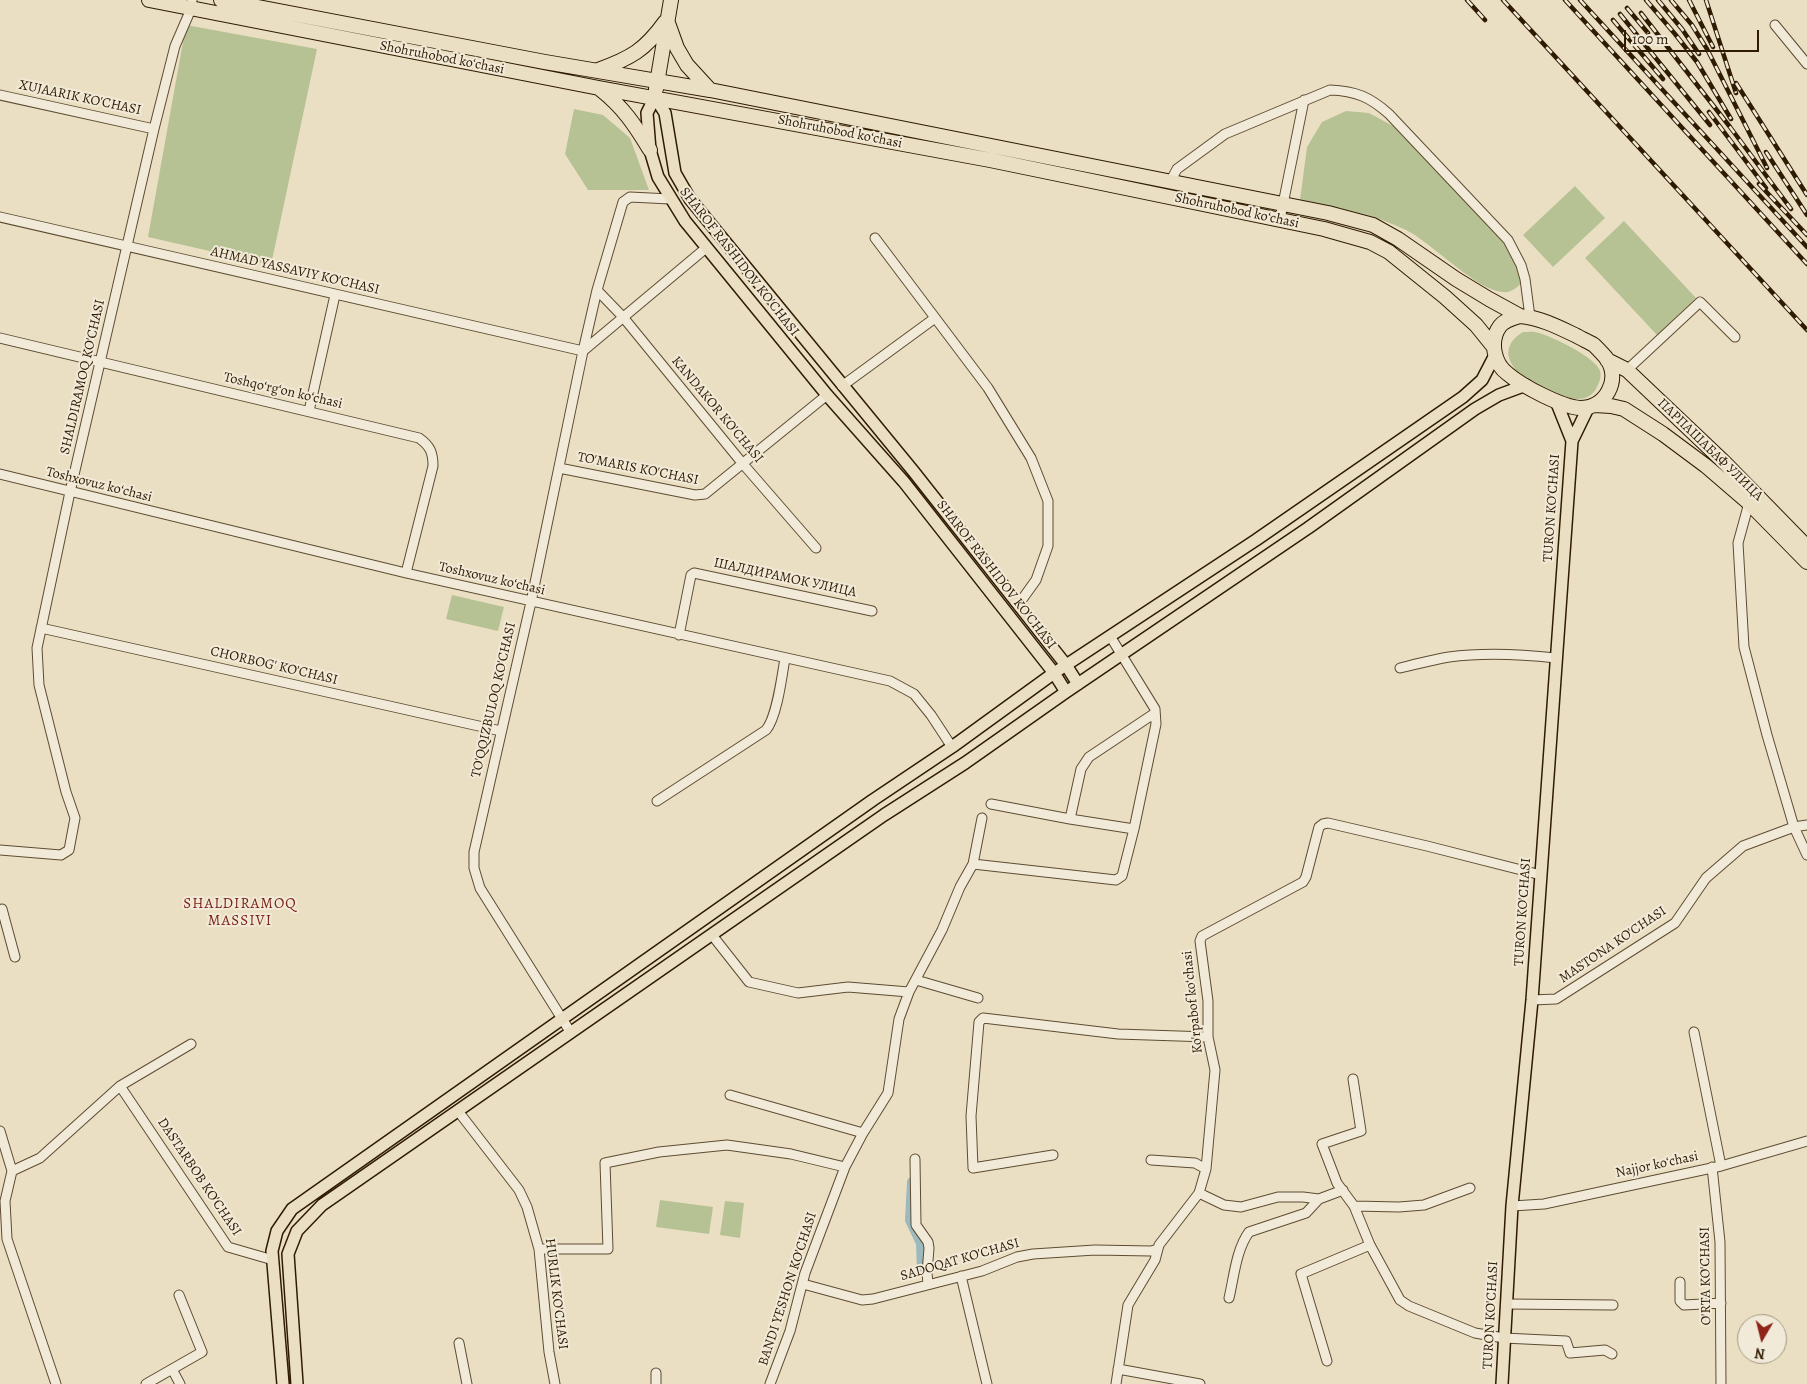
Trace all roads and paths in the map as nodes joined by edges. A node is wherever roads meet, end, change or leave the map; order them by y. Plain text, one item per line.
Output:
1 (149, 0) edge
2 (220, 0) edge
3 (671, 0) edge
4 (192, 4) edge
5 (666, 20) junction
6 (1775, 25) dead end
7 (1807, 64) edge
8 (596, 71) junction
9 (658, 80) junction
10 (599, 88) junction
11 (710, 90) junction
12 (0, 95) edge
13 (655, 97) junction
14 (1304, 100) junction
15 (154, 128) junction
16 (650, 150) junction
17 (1170, 182) junction
18 (670, 198) junction
19 (1284, 205) junction
20 (0, 217) edge
21 (1280, 219) junction
22 (876, 238) dead end
23 (128, 248) junction
24 (706, 248) junction
25 (597, 290) junction
26 (336, 295) junction
27 (1525, 316) junction
28 (623, 318) junction
29 (935, 318) junction
30 (789, 321) junction
31 (775, 332) junction
32 (1735, 337) dead end
33 (0, 338) edge
34 (1494, 350) junction
35 (583, 351) junction
36 (1607, 360) junction
37 (101, 362) junction
38 (1627, 370) junction
39 (842, 386) junction
40 (1531, 388) junction
41 (826, 395) junction
42 (1556, 401) junction
43 (1591, 406) junction
44 (309, 411) junction
45 (1572, 441) junction
46 (743, 464) junction
47 (559, 468) junction
48 (0, 474) edge
49 (70, 492) junction
50 (1749, 503) junction
51 (1807, 547) edge
52 (816, 548) dead end
53 (1807, 562) edge
54 (406, 573) junction
55 (531, 602) junction
56 (1018, 605) junction
57 (872, 611) dead end
58 (41, 628) junction
59 (679, 635) junction
60 (1110, 636) junction
61 (1122, 654) junction
62 (785, 658) junction
63 (1556, 658) junction
64 (1066, 665) junction
65 (1400, 668) dead end
66 (1054, 673) junction
67 (1078, 684) junction
68 (1066, 692) junction
69 (1155, 713) junction
70 (501, 731) junction
71 (952, 747) junction
72 (657, 801) dead end
73 (991, 804) dead end
74 (982, 818) dead end
75 (1070, 820) junction
76 (1807, 825) edge
77 (1794, 827) junction
78 (1134, 829) junction
79 (0, 850) edge
80 (1807, 855) edge
81 (972, 864) junction
82 (1540, 875) junction
83 (0, 910) edge
84 (712, 935) junction
85 (15, 958) dead end
86 (916, 980) junction
87 (909, 992) junction
88 (978, 998) dead end
89 (1532, 1000) junction
90 (562, 1020) junction
91 (1694, 1032) dead end
92 (571, 1033) junction
93 (1208, 1036) junction
94 (191, 1044) dead end
95 (1353, 1079) dead end
96 (120, 1086) junction
97 (730, 1095) dead end
98 (458, 1111) junction
99 (0, 1131) edge
100 (863, 1133) junction
101 (1807, 1141) edge
102 (1053, 1155) dead end
103 (915, 1159) dead end
104 (1151, 1160) dead end
105 (1717, 1166) junction
106 (846, 1167) junction
107 (1206, 1169) junction
108 (12, 1171) junction
109 (1470, 1188) dead end
110 (1343, 1190) junction
111 (1199, 1193) junction
112 (1319, 1199) junction
113 (1354, 1206) junction
114 (1512, 1206) junction
115 (1370, 1245) junction
116 (539, 1249) junction
117 (1158, 1249) junction
118 (273, 1260) junction
119 (961, 1276) junction
120 (1680, 1282) dead end
121 (803, 1284) junction
122 (928, 1284) junction
123 (179, 1295) dead end
124 (1229, 1298) dead end
125 (1721, 1303) junction
126 (1506, 1304) junction
127 (1613, 1305) dead end
128 (1504, 1338) junction
129 (459, 1343) dead end
130 (1612, 1354) dead end
131 (1327, 1361) dead end
132 (1118, 1369) junction
133 (172, 1370) junction
134 (656, 1373) dead end
135 (56, 1384) edge
136 (146, 1384) edge
137 (180, 1384) edge
138 (283, 1384) edge
139 (297, 1384) edge
140 (467, 1384) edge
141 (555, 1384) edge
142 (656, 1384) edge
143 (770, 1384) edge
144 (987, 1384) edge
145 (1116, 1384) edge
146 (1200, 1384) edge
147 (1502, 1384) edge
148 (1721, 1384) edge

1 - 4 highway, Shohruhobod koʻchasi
2 - 8 highway, Shohruhobod koʻchasi
3 - 5 highway
4 - 10 highway, Shohruhobod koʻchasi
4 - 15 street, SHALDIRAMOQ KO'CHASI
5 - 8 highway
5 - 9 highway
5 - 11 highway
6 - 7 street
8 - 9 highway, Shohruhobod koʻchasi
9 - 11 highway, Shohruhobod koʻchasi
9 - 13 highway
10 - 13 highway, Shohruhobod koʻchasi
10 - 16 highway
11 - 17 highway, Shohruhobod koʻchasi
12 - 15 street, XUJAARIK KO'CHASI
13 - 16 main road, SHAROF RASHIDOV KO'CHASI
13 - 21 highway, Shohruhobod koʻchasi
13 - 30 main road, SHAROF RASHIDOV KO'CHASI
14 - 17 street
14 - 19 street
14 - 27 street
15 - 23 street, SHALDIRAMOQ KO'CHASI
16 - 18 main road, SHAROF RASHIDOV KO'CHASI
17 - 19 highway, Shohruhobod koʻchasi
18 - 24 main road, SHAROF RASHIDOV KO'CHASI
18 - 25 street, TO'QQIZBULOQ KO'CHASI
19 - 21 street
19 - 27 highway, Shohruhobod koʻchasi
20 - 23 street, AHMAD YASSAVIY KO'CHASI
21 - 34 highway, Shohruhobod koʻchasi
22 - 29 street
23 - 26 street, AHMAD YASSAVIY KO'CHASI
23 - 37 street, SHALDIRAMOQ KO'CHASI
24 - 28 street
24 - 31 main road, SHAROF RASHIDOV KO'CHASI
25 - 28 street, KANDAKOR KO'CHASI
25 - 35 street, TO'QQIZBULOQ KO'CHASI
26 - 35 street, AHMAD YASSAVIY KO'CHASI
26 - 44 street
27 - 34 highway
27 - 36 highway
28 - 35 street
28 - 46 street, KANDAKOR KO'CHASI
29 - 39 street
29 - 56 street
30 - 31 main road
30 - 39 main road, SHAROF RASHIDOV KO'CHASI
31 - 41 main road, SHAROF RASHIDOV KO'CHASI
32 - 38 street
33 - 37 street, Toshqoʻrgʻon koʻchasi
34 - 40 highway
34 - 60 main road
35 - 47 street, TO'QQIZBULOQ KO'CHASI
36 - 38 highway, ПАРПАШАБАФ УЛИЦА
36 - 43 highway
37 - 44 street, Toshqoʻrgʻon koʻchasi
37 - 49 street, SHALDIRAMOQ KO'CHASI
38 - 51 highway, ПАРПАШАБАФ УЛИЦА
39 - 56 main road, SHAROF RASHIDOV KO'CHASI
40 - 42 highway
40 - 61 main road
41 - 46 street, TO'MARIS KO'CHASI
41 - 66 main road, SHAROF RASHIDOV KO'CHASI
42 - 43 highway
42 - 45 main road, TURON KO'CHASI
43 - 45 main road, TURON KO'CHASI
43 - 50 highway, ПАРПАШАБАФ УЛИЦА
44 - 54 street, Toshqoʻrgʻon koʻchasi
45 - 63 main road, TURON KO'CHASI
46 - 47 street, TO'MARIS KO'CHASI
46 - 52 street, KANDAKOR KO'CHASI
47 - 55 street, TO'QQIZBULOQ KO'CHASI
48 - 49 street, Toshxovuz koʻchasi
49 - 54 street, Toshxovuz koʻchasi
49 - 58 street, SHALDIRAMOQ KO'CHASI
50 - 53 highway, ПАРПАШАБАФ УЛИЦА
50 - 77 street
54 - 55 street, Toshxovuz koʻchasi
55 - 59 street, Toshxovuz koʻchasi
55 - 70 street, TO'QQIZBULOQ KO'CHASI
56 - 64 main road, SHAROF RASHIDOV KO'CHASI
57 - 59 street, ШАЛДИРАМОК УЛИЦА
58 - 70 street, CHORBOG' KO'CHASI
58 - 79 street, SHALDIRAMOQ KO'CHASI
59 - 62 street, Toshxovuz koʻchasi
60 - 61 street
60 - 64 main road
61 - 67 main road
61 - 69 street
62 - 71 street, Toshxovuz koʻchasi
62 - 72 street
63 - 65 street
63 - 82 main road, TURON KO'CHASI
64 - 66 main road
64 - 67 main road, SHAROF RASHIDOV KO'CHASI
66 - 68 main road, SHAROF RASHIDOV KO'CHASI
66 - 71 main road
67 - 68 main road
68 - 84 main road
69 - 75 street
69 - 78 street
70 - 90 street, TO'QQIZBULOQ KO'CHASI
71 - 90 main road
73 - 75 street
74 - 81 street, BANDI YESHON KO'CHASI
75 - 78 street
76 - 77 street, MASTONA KO'CHASI
77 - 80 street
77 - 89 street, MASTONA KO'CHASI
78 - 81 street
81 - 86 street, BANDI YESHON KO'CHASI
82 - 89 main road, TURON KO'CHASI
82 - 93 street, Ko'rpabof koʻchasi
83 - 85 street
84 - 87 street
84 - 92 main road
86 - 87 street, BANDI YESHON KO'CHASI
86 - 88 street
87 - 100 street, BANDI YESHON KO'CHASI
89 - 114 main road, TURON KO'CHASI
90 - 92 street, TO'QQIZBULOQ KO'CHASI
90 - 118 main road
91 - 105 street, O'RTA KO'CHASI
92 - 98 main road
93 - 102 street
93 - 107 street, Ko'rpabof koʻchasi
94 - 96 street
95 - 110 street
96 - 108 street
96 - 118 street, DASTARBOB KO'CHASI
97 - 100 street
98 - 116 street, HURLIK KO'CHASI
98 - 139 main road
99 - 108 street
100 - 106 street, BANDI YESHON KO'CHASI
101 - 105 street, Najjor koʻchasi
103 - 122 street
104 - 107 street
105 - 114 street, Najjor koʻchasi
105 - 125 street, O'RTA KO'CHASI
106 - 116 street
106 - 121 street, BANDI YESHON KO'CHASI
107 - 111 street, Ko'rpabof koʻchasi
108 - 135 street
109 - 113 street
110 - 112 street
110 - 113 street
111 - 112 street
111 - 117 street, Ko'rpabof koʻchasi
112 - 124 street
113 - 115 street
114 - 126 main road, TURON KO'CHASI
115 - 128 street
115 - 131 street
116 - 141 street, HURLIK KO'CHASI
117 - 119 street, SADOQAT KO'CHASI
117 - 132 street, Ko'rpabof koʻchasi
118 - 138 main road
119 - 122 street, SADOQAT KO'CHASI
119 - 144 street
120 - 125 street
121 - 122 street, SADOQAT KO'CHASI
121 - 143 street, BANDI YESHON KO'CHASI
123 - 133 street
125 - 148 street, O'RTA KO'CHASI
126 - 127 street
126 - 128 main road, TURON KO'CHASI
128 - 130 street
128 - 147 main road, TURON KO'CHASI
129 - 140 street
132 - 145 street, Ko'rpabof koʻchasi
132 - 146 street
133 - 136 street
133 - 137 street
134 - 142 street

